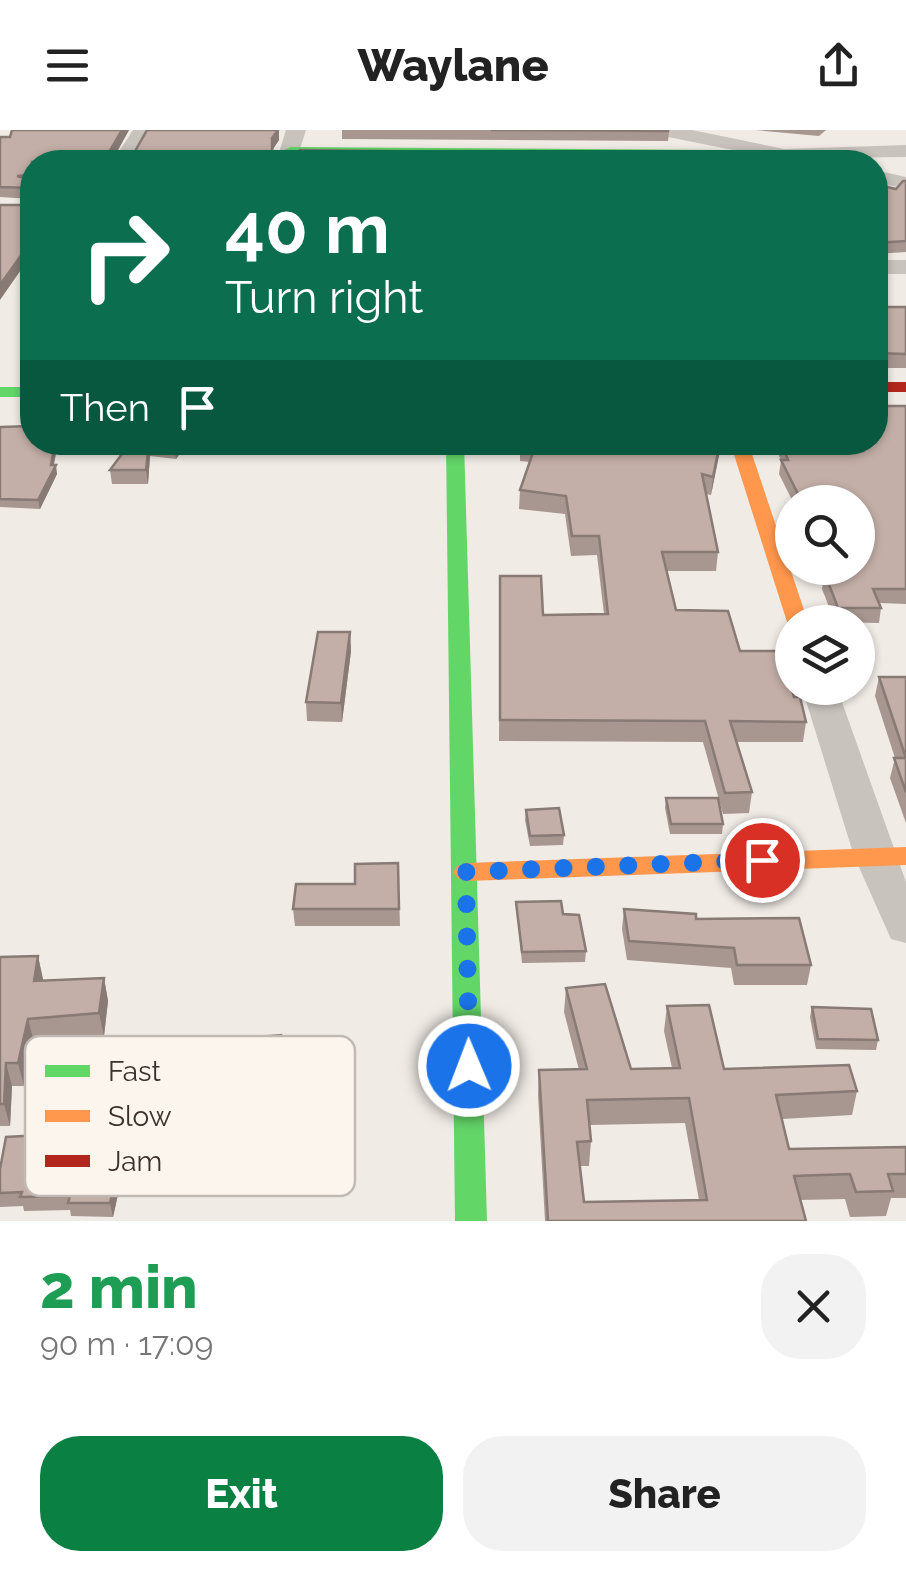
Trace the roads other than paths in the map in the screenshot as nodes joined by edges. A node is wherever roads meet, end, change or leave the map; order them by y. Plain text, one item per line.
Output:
1 (663, 130) edge
2 (716, 146) edge
3 (291, 148) edge
4 (757, 150) edge
5 (454, 455) edge
6 (744, 455) edge
7 (793, 605) edge
8 (826, 705) edge
9 (890, 856) edge
10 (466, 872) junction
11 (906, 928) edge
12 (471, 1221) edge

1 - 2 street
2 - 3 street
2 - 4 street
5 - 10 street
6 - 7 street
8 - 9 street
9 - 10 street
9 - 11 street
10 - 12 street

